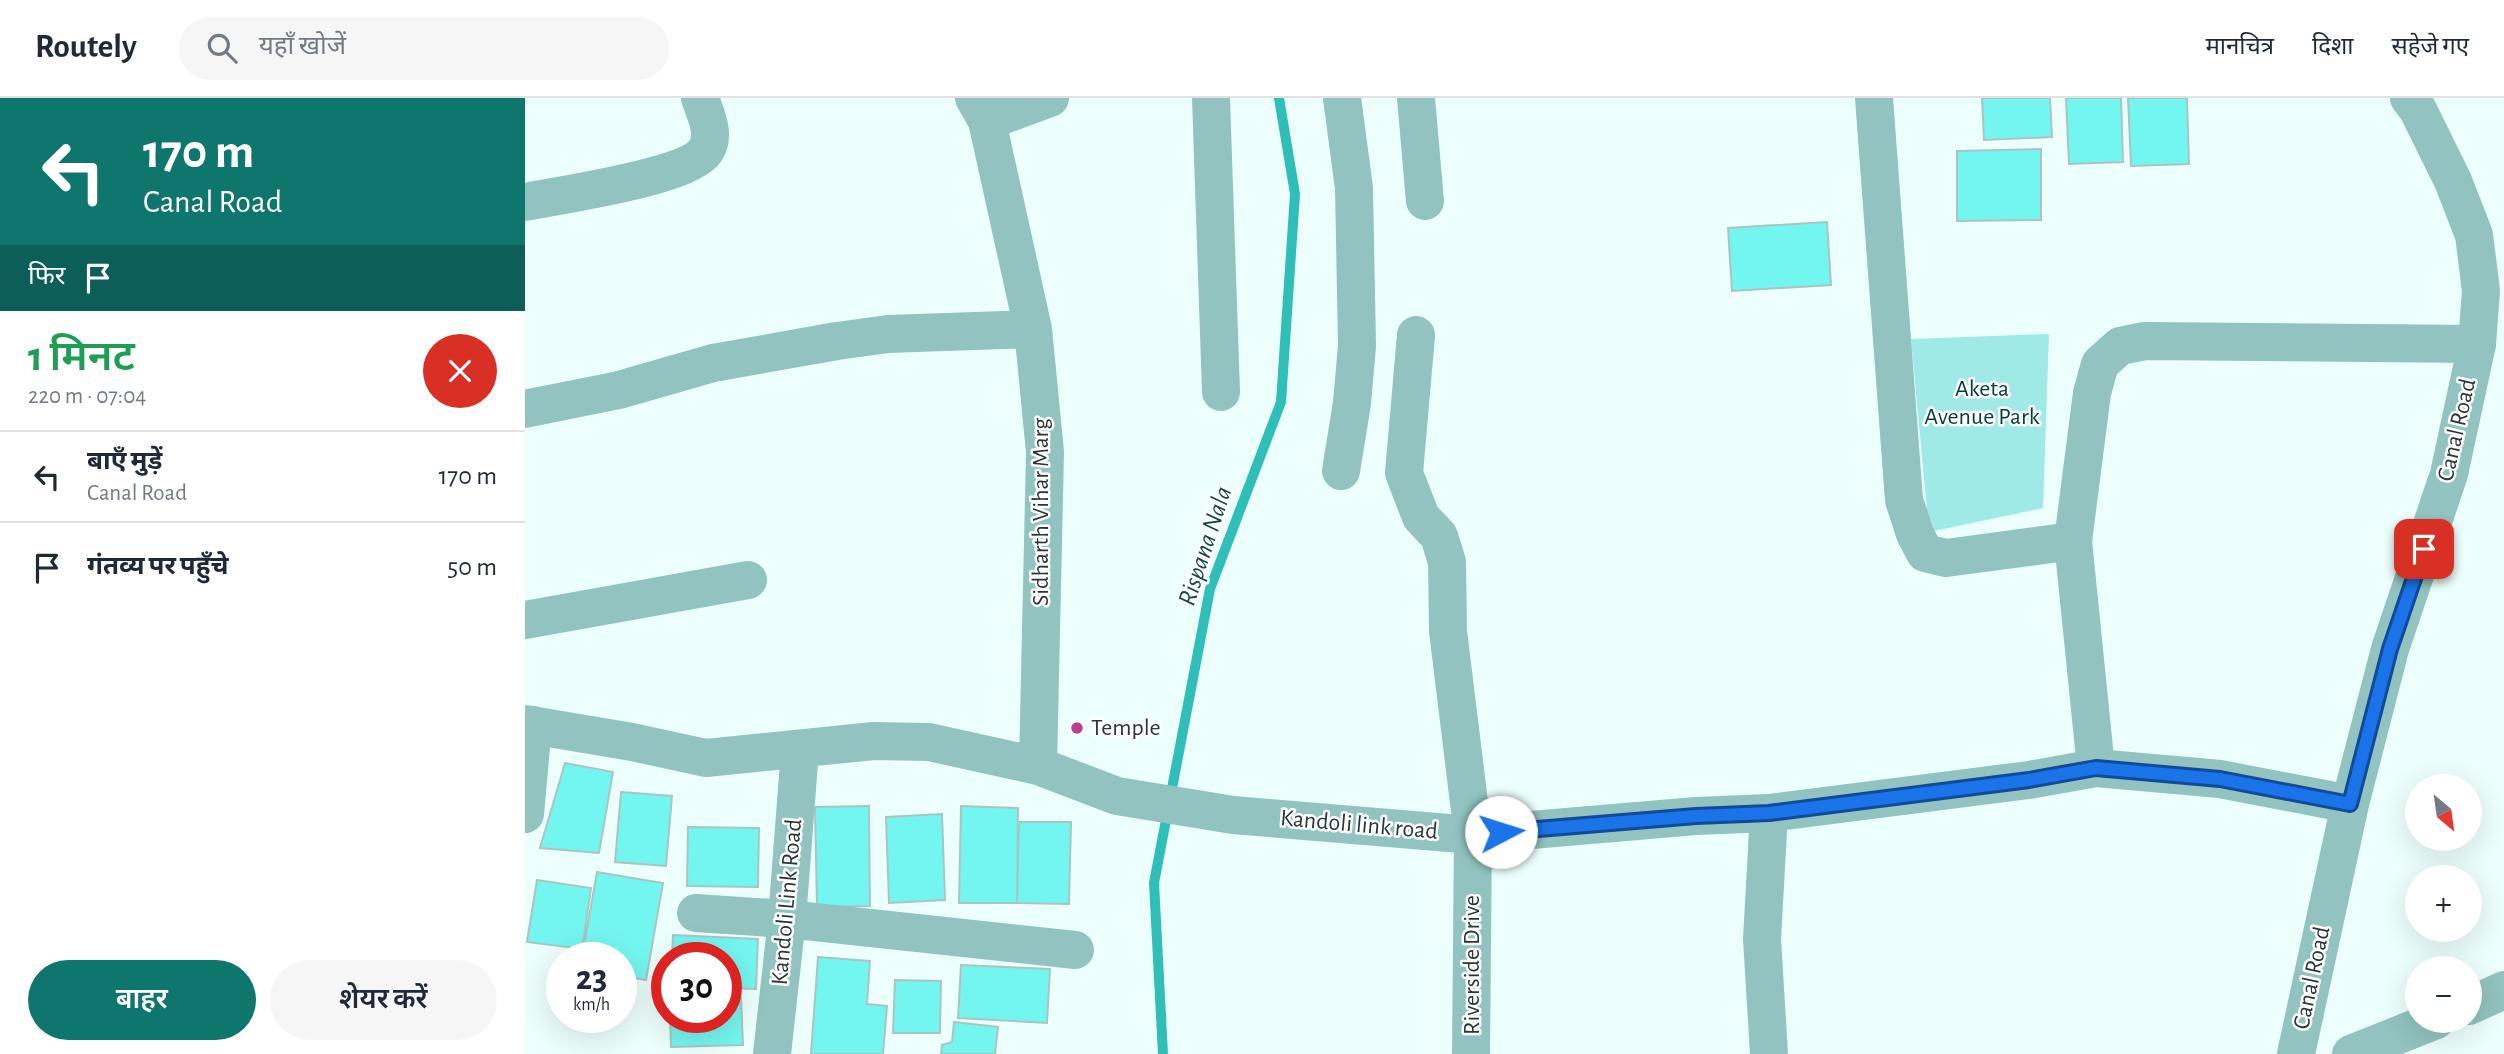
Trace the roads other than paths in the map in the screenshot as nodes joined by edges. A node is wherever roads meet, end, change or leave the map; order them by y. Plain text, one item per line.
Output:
1 (699, 98) edge
2 (1050, 98) edge
3 (1210, 98) edge
4 (1342, 98) edge
5 (1416, 98) edge
6 (1874, 98) edge
7 (2409, 98) edge
8 (980, 109) edge
9 (1425, 201) dead end
10 (525, 202) edge
11 (1033, 328) junction
12 (1416, 335) dead end
13 (2477, 344) junction
14 (1221, 392) dead end
15 (525, 409) edge
16 (1341, 471) dead end
17 (2073, 541) junction
18 (747, 580) dead end
19 (525, 620) edge
20 (529, 724) edge
21 (800, 750) junction
22 (1038, 766) junction
23 (2096, 768) junction
24 (2350, 804) junction
25 (1769, 813) junction
26 (525, 814) edge
27 (1473, 835) junction
28 (696, 913) dead end
29 (787, 919) junction
30 (1075, 950) dead end
31 (2504, 990) edge
32 (2482, 1000) edge
33 (2405, 1032) edge
34 (772, 1054) edge
35 (1471, 1054) edge
36 (1769, 1054) edge
37 (2296, 1054) edge
38 (2351, 1054) edge

1 - 10 street
2 - 8 street
3 - 14 street
4 - 16 street
5 - 9 street
6 - 17 street
7 - 13 street, Canal Road
8 - 11 street, Sidharth Vihar Marg
11 - 15 street
11 - 22 street, Sidharth Vihar Marg
12 - 27 street, Riverside Drive
13 - 17 street
13 - 24 street, Canal Road
17 - 23 street
18 - 19 street
20 - 21 street
20 - 26 street
21 - 22 street
21 - 29 street, Kandoli Link Road
22 - 27 street, Kandoli link road
23 - 24 street, Kandoli link road
23 - 25 street, Kandoli link road
24 - 37 street, Canal Road
25 - 27 street, Kandoli link road
25 - 36 street
27 - 35 street, Riverside Drive
28 - 29 street
29 - 30 street
29 - 34 street, Kandoli Link Road
31 - 32 street
33 - 38 street

